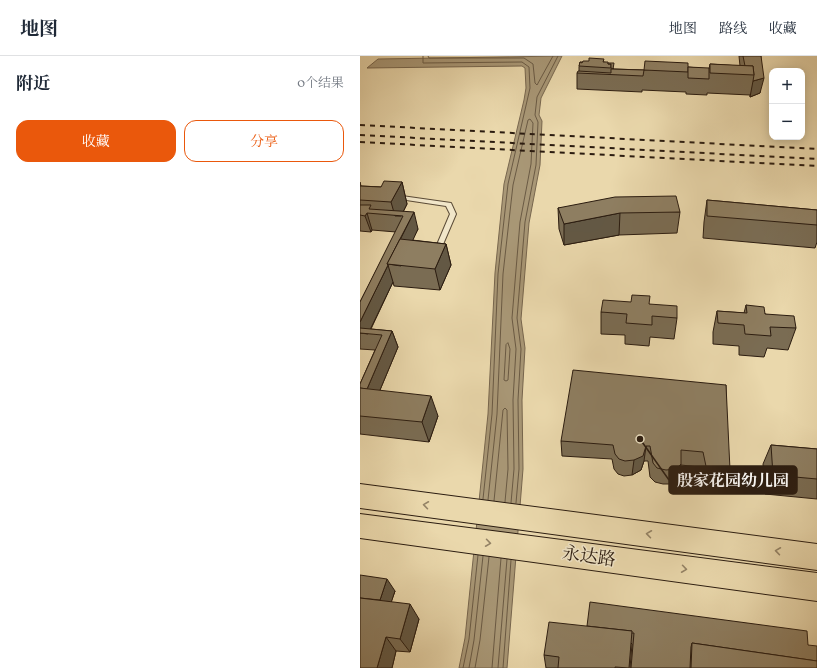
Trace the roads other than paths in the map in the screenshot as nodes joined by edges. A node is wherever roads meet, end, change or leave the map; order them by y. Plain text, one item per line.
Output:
1 (389, 196) edge
2 (439, 247) edge
3 (360, 496) edge
4 (360, 526) edge
5 (817, 556) edge
6 (817, 587) edge

1 - 2 lane
5 -> 3 main road, 永达路
4 -> 6 main road, 永达路

